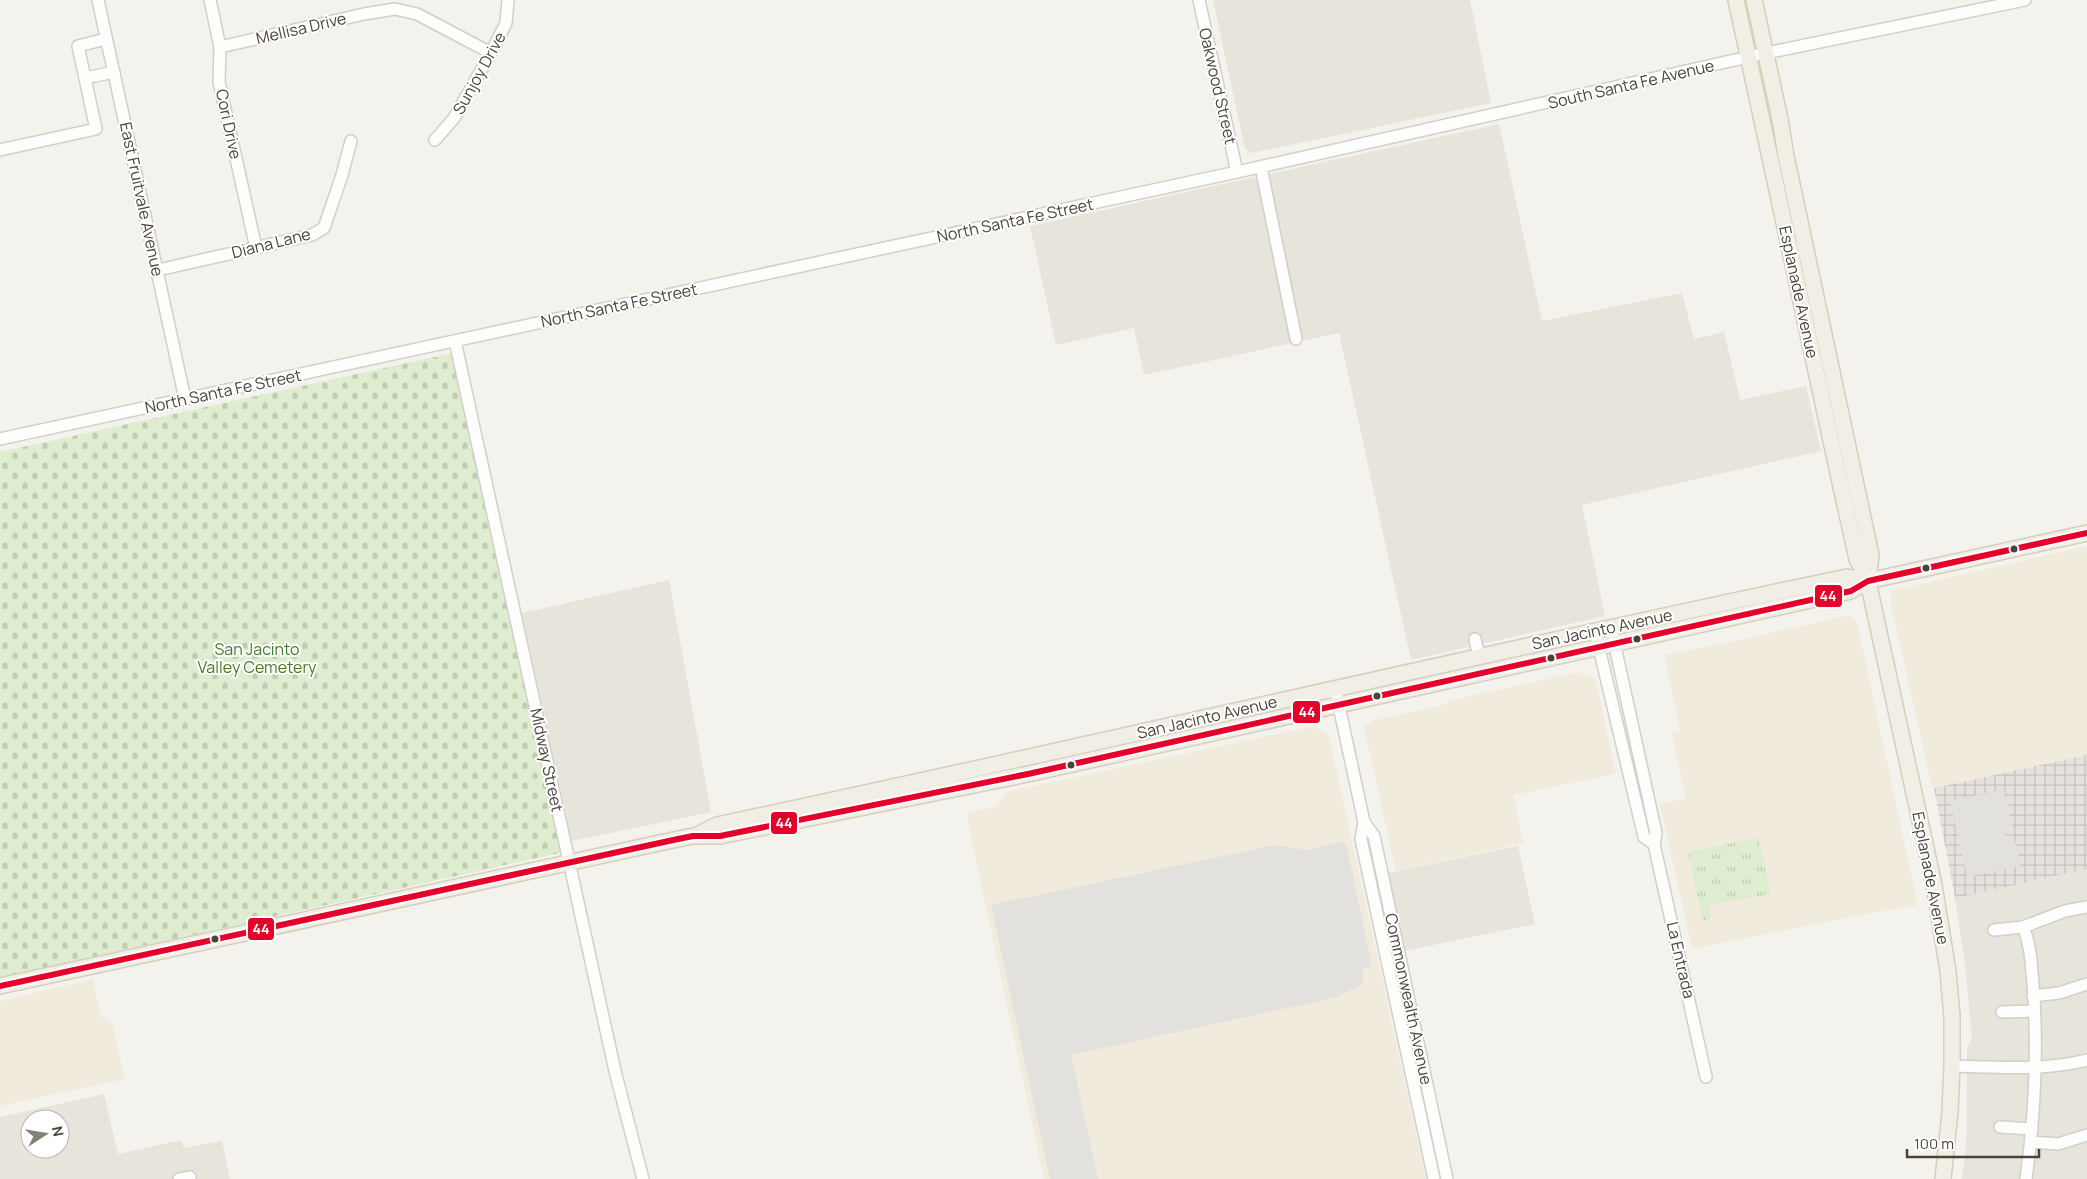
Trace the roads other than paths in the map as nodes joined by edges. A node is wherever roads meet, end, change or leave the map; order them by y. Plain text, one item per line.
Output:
1 (98, 0) edge
2 (210, 0) edge
3 (508, 0) edge
4 (1199, 0) edge
5 (1736, 0) edge
6 (1754, 0) edge
7 (2025, 0) edge
8 (106, 39) junction
9 (220, 47) junction
10 (491, 53) junction
11 (1766, 53) junction
12 (1749, 58) junction
13 (114, 72) junction
14 (85, 78) junction
15 (435, 140) dead end
16 (351, 141) dead end
17 (0, 150) edge
18 (1261, 167) junction
19 (1237, 172) junction
20 (256, 248) junction
21 (158, 270) junction
22 (1296, 339) dead end
23 (455, 341) junction
24 (185, 399) junction
25 (0, 439) edge
26 (2087, 533) edge
27 (1868, 581) junction
28 (1611, 628) junction
29 (1595, 631) junction
30 (1475, 639) dead end
31 (1615, 644) junction
32 (1598, 648) junction
33 (1479, 656) junction
34 (1334, 688) junction
35 (1339, 705) junction
36 (1210, 717) junction
37 (1134, 751) junction
38 (1364, 822) junction
39 (693, 836) junction
40 (1654, 844) junction
41 (569, 863) junction
42 (2087, 907) edge
43 (2023, 927) junction
44 (1994, 930) dead end
45 (2087, 984) edge
46 (0, 986) edge
47 (2034, 996) junction
48 (2034, 1010) junction
49 (2002, 1012) dead end
50 (2087, 1060) edge
51 (1952, 1066) junction
52 (2035, 1067) junction
53 (1706, 1077) dead end
54 (2000, 1127) dead end
55 (2032, 1129) junction
56 (2087, 1135) edge
57 (2031, 1142) junction
58 (179, 1179) edge
59 (190, 1179) edge
60 (643, 1179) edge
61 (1434, 1179) edge
62 (1447, 1179) edge
63 (1943, 1179) edge
64 (2026, 1179) edge

1 - 8 street, East Fruitvale Avenue
2 - 9 street, Cori Drive
3 - 10 street, Sunjoy Drive
4 - 19 street, Oakwood Street
5 - 12 main road, Esplanade Avenue
6 - 11 main road, Esplanade Avenue
7 - 11 street, South Santa Fe Avenue
8 - 13 street, East Fruitvale Avenue
8 - 14 street
9 - 10 street, Mellisa Drive
9 - 20 street, Cori Drive
10 - 15 street, Sunjoy Drive
11 - 12 street, South Santa Fe Avenue
11 - 27 main road, Esplanade Avenue
12 - 18 street, South Santa Fe Avenue
12 - 27 main road, Esplanade Avenue
13 - 14 street
13 - 21 street, East Fruitvale Avenue
14 - 17 street
16 - 20 street, Diana Lane
18 - 19 street, South Santa Fe Avenue
18 - 22 street
19 - 23 street, North Santa Fe Street
20 - 21 street, Diana Lane
21 - 24 street, East Fruitvale Avenue
23 - 24 street, North Santa Fe Street
23 - 41 street, Midway Street
24 - 25 street, North Santa Fe Street
26 - 27 main road, San Jacinto Avenue
27 - 28 main road, San Jacinto Avenue
27 - 31 main road, San Jacinto Avenue
27 - 51 main road, Esplanade Avenue
28 - 29 main road, San Jacinto Avenue
28 - 31 street, La Entrada
29 - 32 street, La Entrada
29 - 33 main road, San Jacinto Avenue
30 - 33 street
31 - 32 main road, San Jacinto Avenue
31 - 40 street, La Entrada
32 - 35 main road, San Jacinto Avenue
32 - 40 street, La Entrada
33 - 34 main road, San Jacinto Avenue
34 - 35 street, Commonwealth Avenue
34 - 36 main road, San Jacinto Avenue
35 - 37 main road, San Jacinto Avenue
35 - 38 street, Commonwealth Avenue
36 - 37 main road
36 - 39 main road, San Jacinto Avenue
37 - 39 main road, San Jacinto Avenue
38 - 61 street, Commonwealth Avenue
38 - 62 street, Commonwealth Avenue
39 - 41 main road, San Jacinto Avenue
40 - 53 street, La Entrada
41 - 46 main road, San Jacinto Avenue
41 - 60 street, Midway Street
42 - 43 street
43 - 44 street
43 - 47 street
45 - 47 street
47 - 48 street
48 - 49 street
48 - 52 street
50 - 52 street
51 - 52 street
51 - 63 main road, Esplanade Avenue
52 - 55 street
54 - 55 street
55 - 57 street
56 - 57 street
57 - 64 street
58 - 59 street

